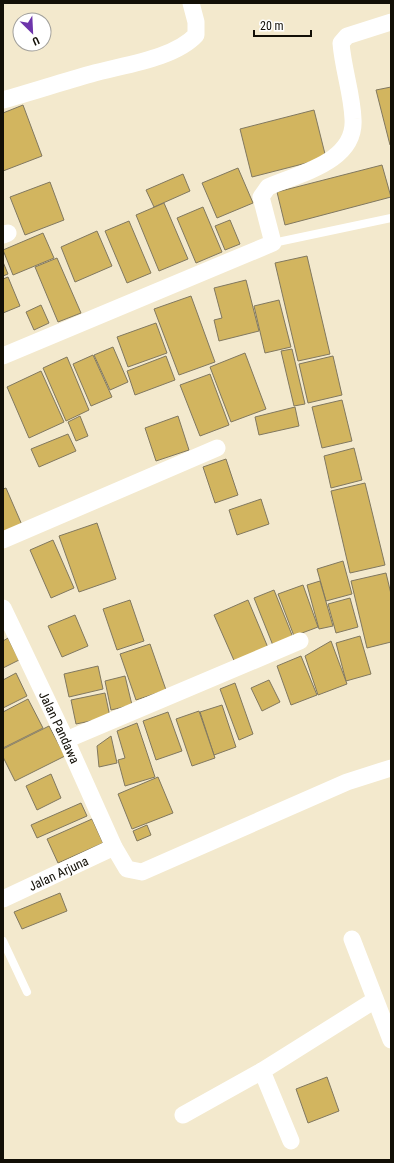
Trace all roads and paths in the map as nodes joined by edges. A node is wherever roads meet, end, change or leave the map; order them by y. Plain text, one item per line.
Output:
1 (191, 3) edge
2 (391, 22) edge
3 (3, 100) edge
4 (391, 218) edge
5 (273, 243) junction
6 (3, 356) edge
7 (217, 448) dead end
8 (3, 540) edge
9 (3, 608) edge
10 (300, 641) dead end
11 (66, 740) junction
12 (391, 768) edge
13 (114, 847) junction
14 (3, 899) edge
15 (352, 939) dead end
16 (3, 941) edge
17 (28, 992) dead end
18 (375, 1000) junction
19 (391, 1040) edge
20 (262, 1071) junction
21 (183, 1115) dead end
22 (291, 1141) dead end

1 - 3 street
2 - 5 street
4 - 5 lane
5 - 6 street
7 - 8 street
9 - 11 street, Jalan Pandawa
10 - 11 street
11 - 13 street, Jalan Pandawa
12 - 13 street, Jalan Pandawa
13 - 14 street, Jalan Arjuna
15 - 18 street
16 - 17 lane
18 - 19 street
18 - 20 street
20 - 21 street
20 - 22 street

